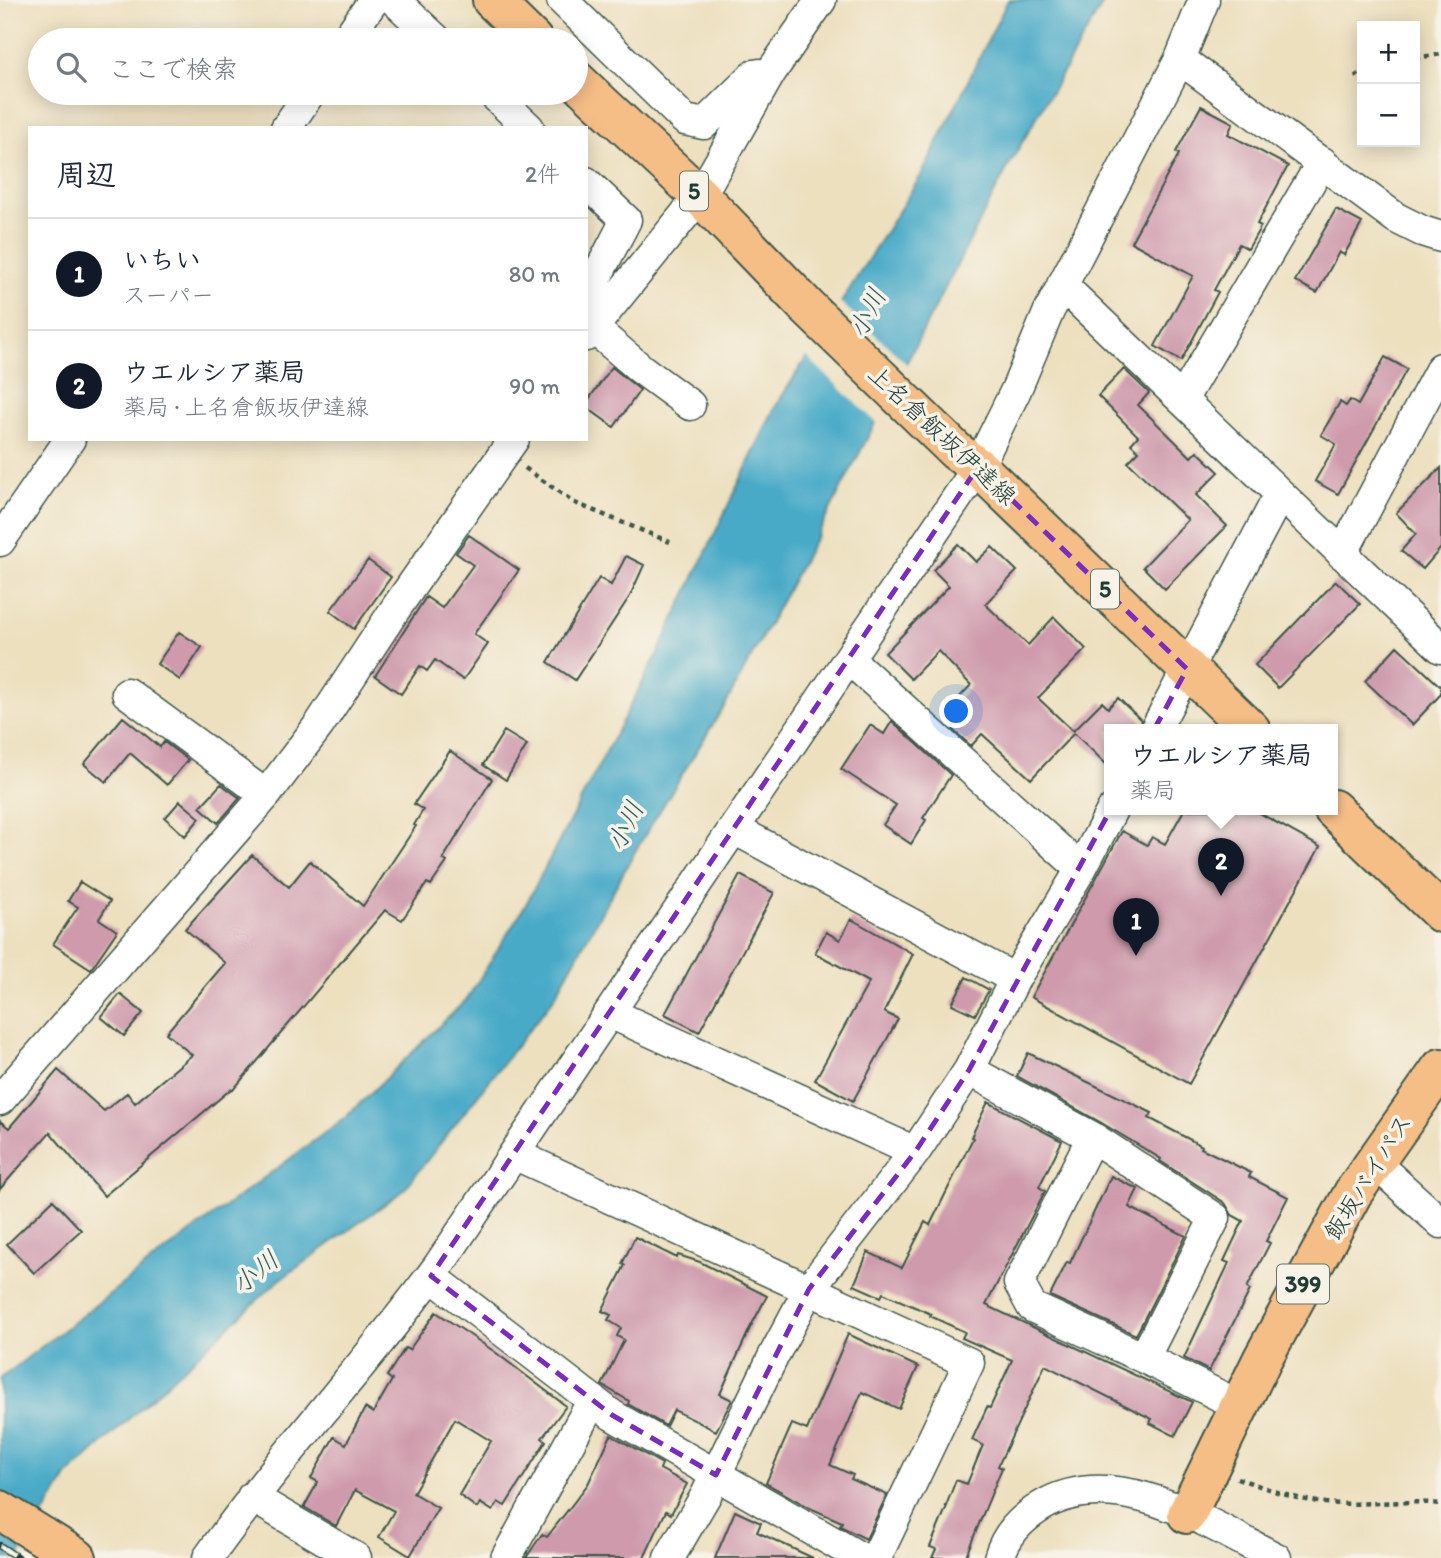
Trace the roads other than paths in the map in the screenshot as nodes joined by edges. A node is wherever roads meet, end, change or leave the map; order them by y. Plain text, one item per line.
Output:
1 (374, 0) edge
2 (394, 0) edge
3 (492, 0) edge
4 (562, 0) edge
5 (821, 0) edge
6 (1204, 0) edge
7 (354, 28) edge
8 (424, 28) edge
9 (521, 28) edge
10 (1180, 59) junction
11 (771, 72) junction
12 (588, 91) edge
13 (302, 105) edge
14 (505, 105) edge
15 (287, 126) edge
16 (527, 126) edge
17 (1322, 162) junction
18 (588, 184) edge
19 (700, 196) junction
20 (1441, 237) edge
21 (1062, 285) junction
22 (588, 293) edge
23 (589, 332) edge
24 (1441, 368) edge
25 (1182, 400) junction
26 (690, 405) dead end
27 (1433, 405) edge
28 (69, 441) edge
29 (509, 446) edge
30 (967, 459) junction
31 (1280, 494) junction
32 (0, 541) edge
33 (1342, 554) junction
34 (1441, 648) edge
35 (849, 659) junction
36 (1187, 668) junction
37 (127, 693) dead end
38 (1158, 724) edge
39 (1245, 724) edge
40 (266, 795) junction
41 (1338, 814) edge
42 (1109, 815) edge
43 (734, 829) junction
44 (1081, 869) junction
45 (1441, 913) edge
46 (1015, 979) junction
47 (610, 1013) junction
48 (1441, 1068) edge
49 (969, 1070) junction
50 (0, 1100) edge
51 (1092, 1137) junction
52 (915, 1152) junction
53 (514, 1154) junction
54 (1374, 1162) junction
55 (1441, 1223) edge
56 (431, 1276) junction
57 (809, 1289) junction
58 (1144, 1358) junction
59 (593, 1400) junction
60 (1240, 1406) junction
61 (716, 1475) junction
62 (252, 1497) junction
63 (0, 1510) edge
64 (1187, 1514) junction
65 (77, 1558) edge
66 (208, 1558) edge
67 (356, 1558) edge
68 (506, 1558) edge
69 (669, 1558) edge
70 (861, 1558) edge
71 (876, 1558) edge
72 (999, 1558) edge
73 (1276, 1558) edge

1 - 7 street
2 - 8 street
3 - 9 main road
4 - 11 street
5 - 11 street
6 - 10 street
10 - 17 street
10 - 21 street
11 - 19 street
12 - 19 main road, 上名倉飯坂伊達線 / 5
13 - 15 street
14 - 16 street
17 - 20 street
17 - 25 street
18 - 22 street
19 - 23 street
19 - 30 main road, 上名倉飯坂伊達線 / 5
21 - 25 street
21 - 30 street
23 - 26 street
24 - 27 street
25 - 31 street
27 - 33 street
28 - 32 street
29 - 40 street
30 - 35 street
30 - 36 main road, 上名倉飯坂伊達線 / 5
31 - 33 street
31 - 36 street
33 - 34 street
35 - 43 street
35 - 44 street
36 - 38 street
36 - 39 main road, 上名倉飯坂伊達線 / 5
37 - 40 street
40 - 50 street
41 - 45 main road
42 - 44 street
43 - 46 street
43 - 47 street
44 - 46 street
46 - 49 street
47 - 52 street
47 - 53 street
48 - 54 main road, 飯坂バイパス / 399
49 - 51 street
49 - 52 street
51 - 58 street
51 - 58 street
52 - 57 street
53 - 56 street
53 - 57 street
54 - 55 street
54 - 60 main road, 飯坂バイパス / 399
56 - 59 street
56 - 62 street
57 - 61 street
57 - 71 street
58 - 60 street
59 - 61 street
59 - 68 street
60 - 64 main road, 飯坂バイパス / 399
61 - 69 street
61 - 70 street
62 - 66 street
62 - 67 street
63 - 65 main road
64 - 72 street
64 - 73 street

